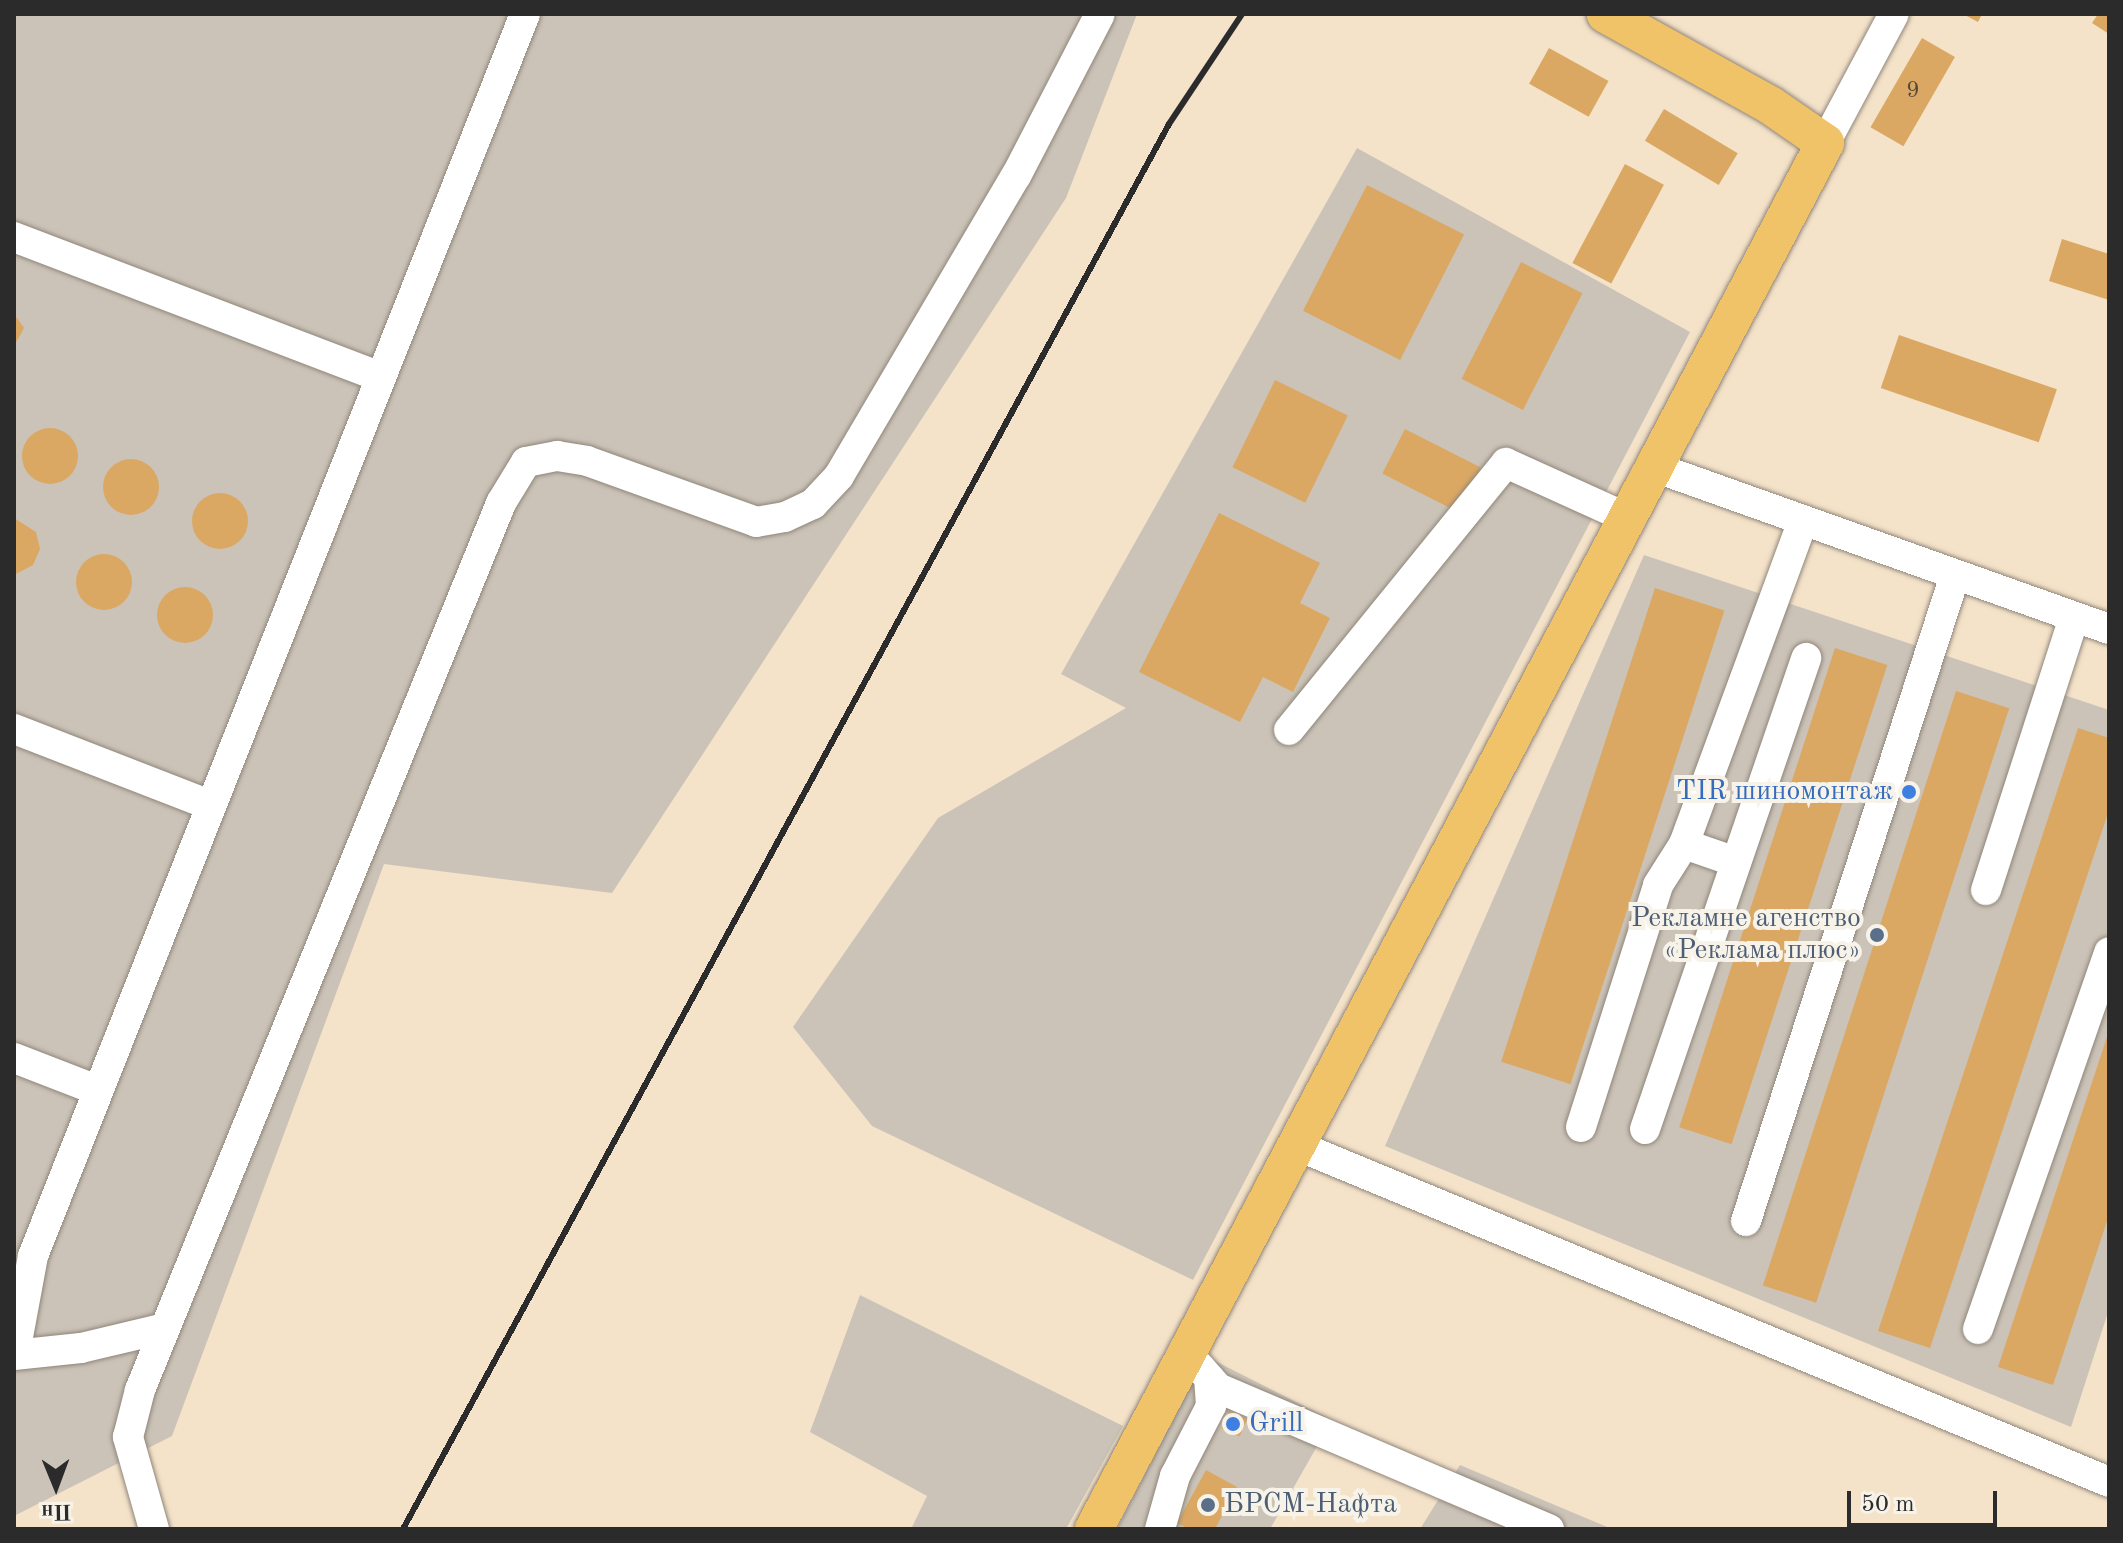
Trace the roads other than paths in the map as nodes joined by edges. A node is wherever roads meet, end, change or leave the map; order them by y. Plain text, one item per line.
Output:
1 (525, 14) edge
2 (1100, 14) edge
3 (1606, 14) edge
4 (1894, 14) edge
5 (1825, 143) junction
6 (14, 237) edge
7 (378, 376) junction
8 (1654, 467) junction
9 (1627, 518) junction
10 (1803, 520) junction
11 (1955, 575) junction
12 (2074, 618) junction
13 (2109, 629) edge
14 (1806, 658) dead end
15 (14, 729) edge
16 (1289, 730) dead end
17 (210, 805) junction
18 (1684, 844) junction
19 (1736, 862) junction
20 (1986, 890) dead end
21 (2109, 952) edge
22 (14, 1058) edge
23 (97, 1090) junction
24 (1581, 1127) dead end
25 (1645, 1129) dead end
26 (1298, 1146) junction
27 (1746, 1221) dead end
28 (165, 1328) junction
29 (1978, 1329) dead end
30 (15, 1354) edge
31 (1199, 1366) junction
32 (2109, 1482) edge
33 (1494, 1517) edge
34 (154, 1529) edge
35 (1094, 1529) edge
36 (1160, 1529) edge
37 (1549, 1529) edge

1 - 7 street
2 - 28 street
3 - 5 main road
4 - 5 street
5 - 8 main road
6 - 7 street
7 - 17 street
8 - 9 main road
8 - 10 street
9 - 16 street
9 - 26 main road
10 - 11 street
10 - 18 street
11 - 12 street
11 - 27 street
12 - 13 street
12 - 20 street
14 - 19 street
15 - 17 street
17 - 23 street
18 - 19 street
18 - 24 street
19 - 25 street
21 - 29 street
22 - 23 street
23 - 30 street
26 - 31 main road
26 - 32 street
28 - 30 street
28 - 34 street
31 - 33 street
31 - 35 main road
31 - 36 street
33 - 37 street

